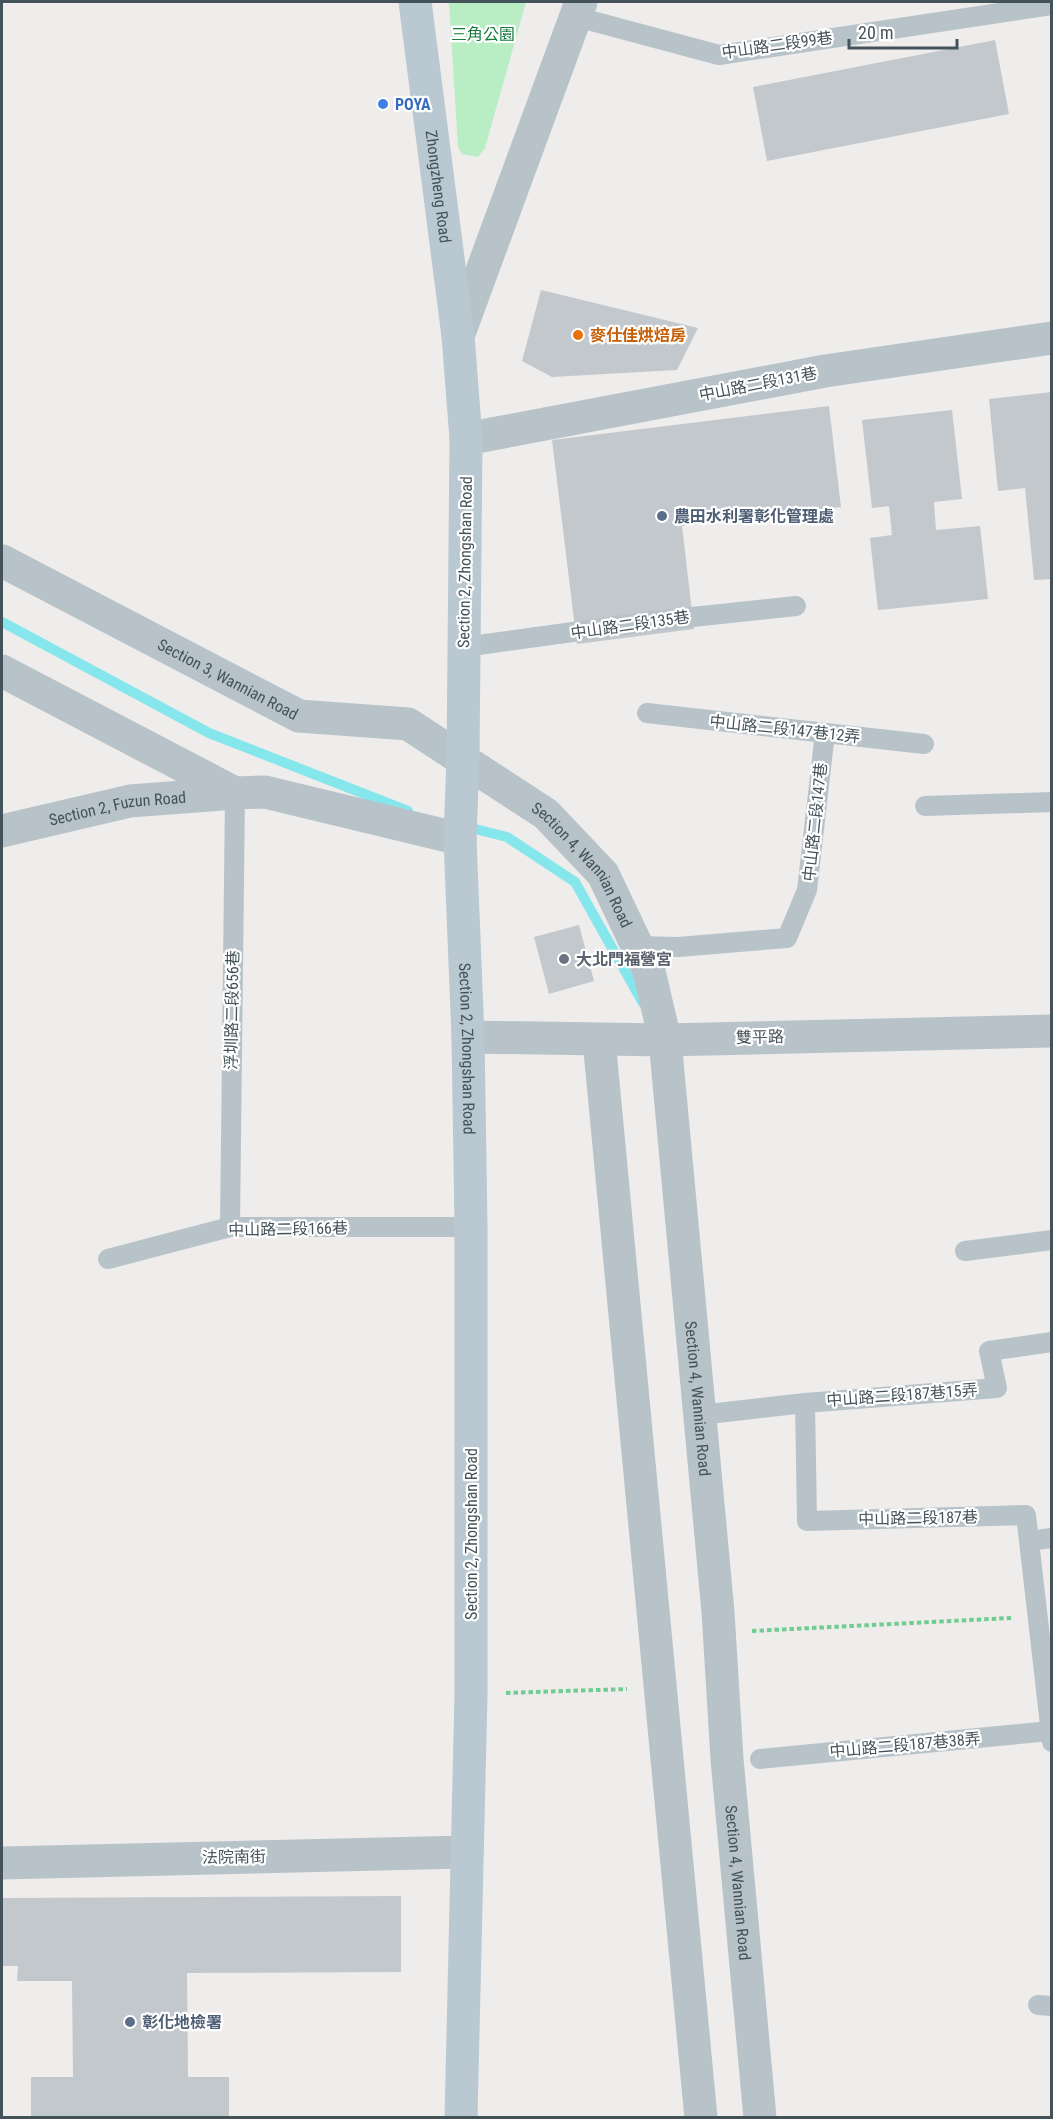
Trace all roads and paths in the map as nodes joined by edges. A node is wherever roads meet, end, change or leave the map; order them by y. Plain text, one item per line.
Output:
1 (415, 2) edge
2 (1052, 5) edge
3 (579, 9) edge
4 (458, 336) junction
5 (1052, 338) edge
6 (466, 439) junction
7 (2, 561) edge
8 (796, 606) dead end
9 (464, 647) junction
10 (2, 671) edge
11 (647, 713) dead end
12 (825, 733) junction
13 (924, 744) dead end
14 (463, 759) junction
15 (235, 793) junction
16 (1052, 802) edge
17 (925, 806) dead end
18 (2, 831) edge
19 (460, 839) junction
20 (637, 946) junction
21 (1052, 1031) edge
22 (468, 1037) junction
23 (599, 1040) junction
24 (665, 1040) junction
25 (230, 1227) junction
26 (471, 1227) junction
27 (1052, 1240) edge
28 (965, 1251) dead end
29 (108, 1258) dead end
30 (1052, 1342) edge
31 (805, 1403) junction
32 (700, 1415) junction
33 (1052, 1538) edge
34 (1029, 1541) junction
35 (1036, 1617) junction
36 (718, 1632) junction
37 (661, 1688) junction
38 (471, 1694) junction
39 (1051, 1736) edge
40 (760, 1759) dead end
41 (466, 1852) junction
42 (2, 1863) edge
43 (461, 2118) edge
44 (701, 2118) edge
45 (760, 2118) edge

1 - 4 street, Zhongzheng Road
2 - 3 lane, 中山路二段99巷
3 - 4 street, Section 2, Zhongshan Road
4 - 6 street, Section 2, Zhongshan Road
5 - 6 street, 中山路二段131巷
6 - 9 street, Section 2, Zhongshan Road
7 - 14 street, Section 3, Wannian Road
8 - 9 lane, 中山路二段135巷
9 - 14 street, Section 2, Zhongshan Road
10 - 15 street
11 - 12 lane, 中山路二段147巷12弄
12 - 13 lane, 中山路二段147巷12弄
12 - 20 lane, 中山路二段147巷
14 - 19 street, Section 2, Zhongshan Road
14 - 20 street, Section 4, Wannian Road
15 - 18 street, Section 2, Fuzun Road
15 - 19 street
15 - 25 lane, 浮圳路二段656巷
16 - 17 lane
19 - 22 street, Section 2, Zhongshan Road
20 - 24 street, Section 4, Wannian Road
21 - 24 street, 雙平路
22 - 23 street, 雙平路
22 - 26 street, Section 2, Zhongshan Road
23 - 24 street, 雙平路
23 - 37 street
24 - 32 street, Section 4, Wannian Road
25 - 26 lane, 中山路二段166巷
25 - 29 lane, 中山路二段166巷
26 - 38 street, Section 2, Zhongshan Road
27 - 28 lane
30 - 31 lane, 中山路二段187巷15弄
31 - 32 lane
31 - 34 lane, 中山路二段187巷
32 - 36 street, Section 4, Wannian Road
33 - 34 lane
34 - 35 lane, 中山路二段187巷
35 - 36 path
35 - 39 lane, 中山路二段187巷
36 - 45 street, Section 4, Wannian Road
37 - 38 path
37 - 44 street
38 - 41 street, Section 2, Zhongshan Road
39 - 40 lane, 中山路二段187巷38弄
41 - 42 street, 法院南街
41 - 43 street, Section 2, Zhongshan Road

